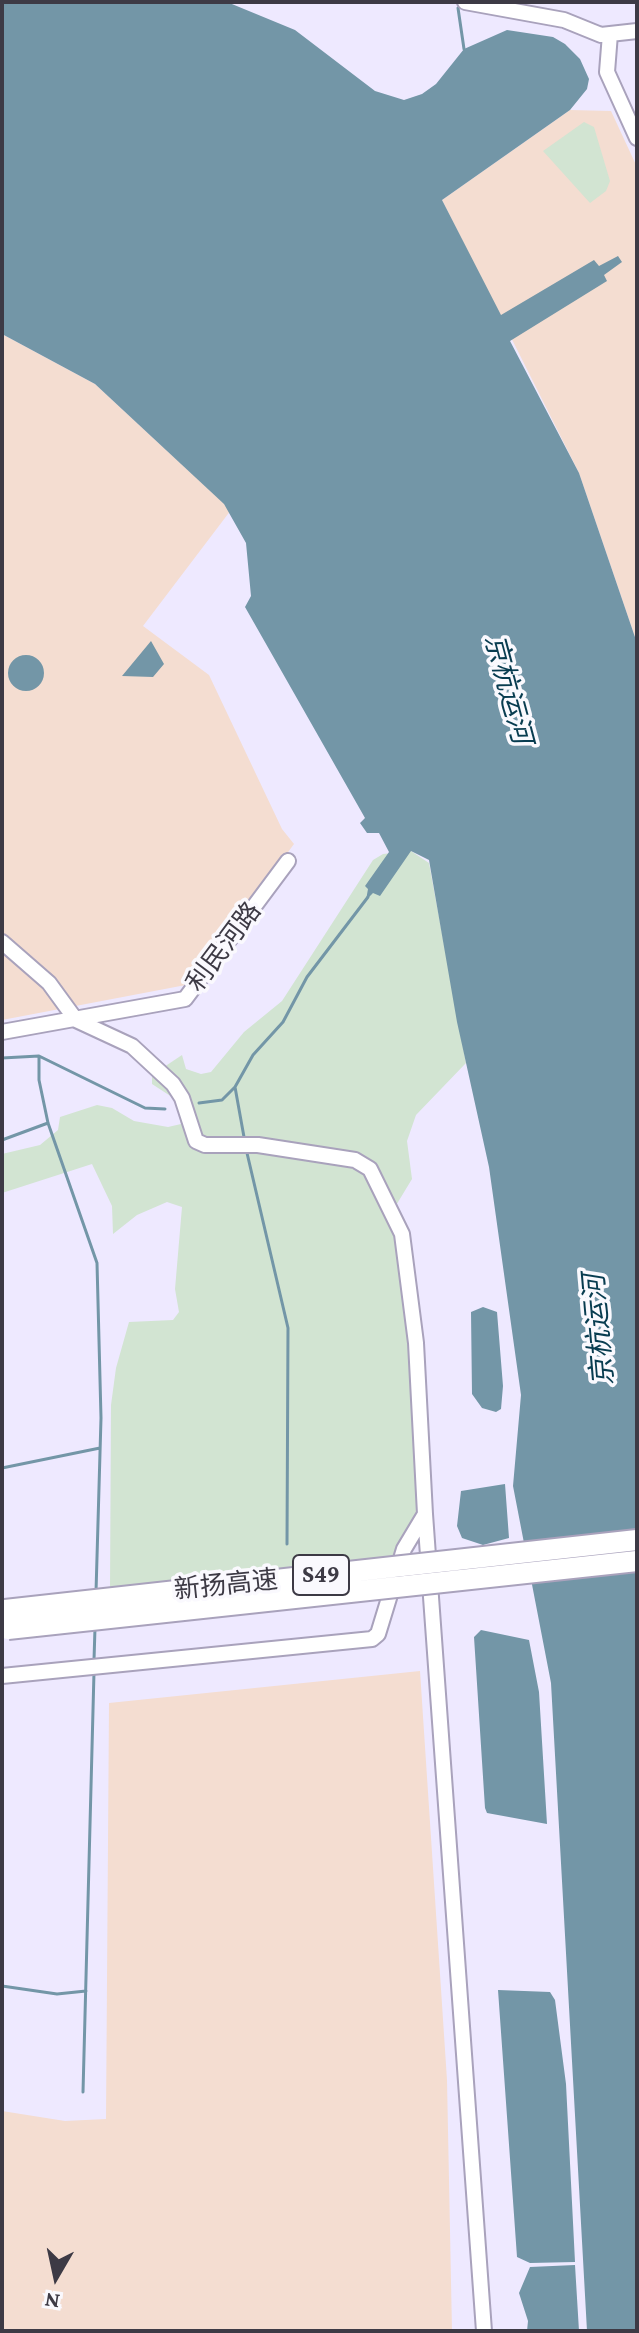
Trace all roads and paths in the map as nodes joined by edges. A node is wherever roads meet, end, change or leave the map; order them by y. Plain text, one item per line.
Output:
1 (465, 2) edge
2 (637, 31) edge
3 (610, 34) junction
4 (637, 138) edge
5 (288, 861) dead end
6 (2, 942) edge
7 (76, 1020) junction
8 (2, 1032) edge
9 (425, 1514) junction
10 (637, 1540) edge
11 (637, 1561) edge
12 (2, 1676) edge
13 (484, 2331) edge

1 - 3 street
2 - 3 street
3 - 4 street
5 - 7 street, 利民河路
6 - 7 street
7 - 8 street, 利民河路
7 - 9 street
9 - 12 street
9 - 13 street
10 - 11 highway, 新扬高速 / S49, bridge

